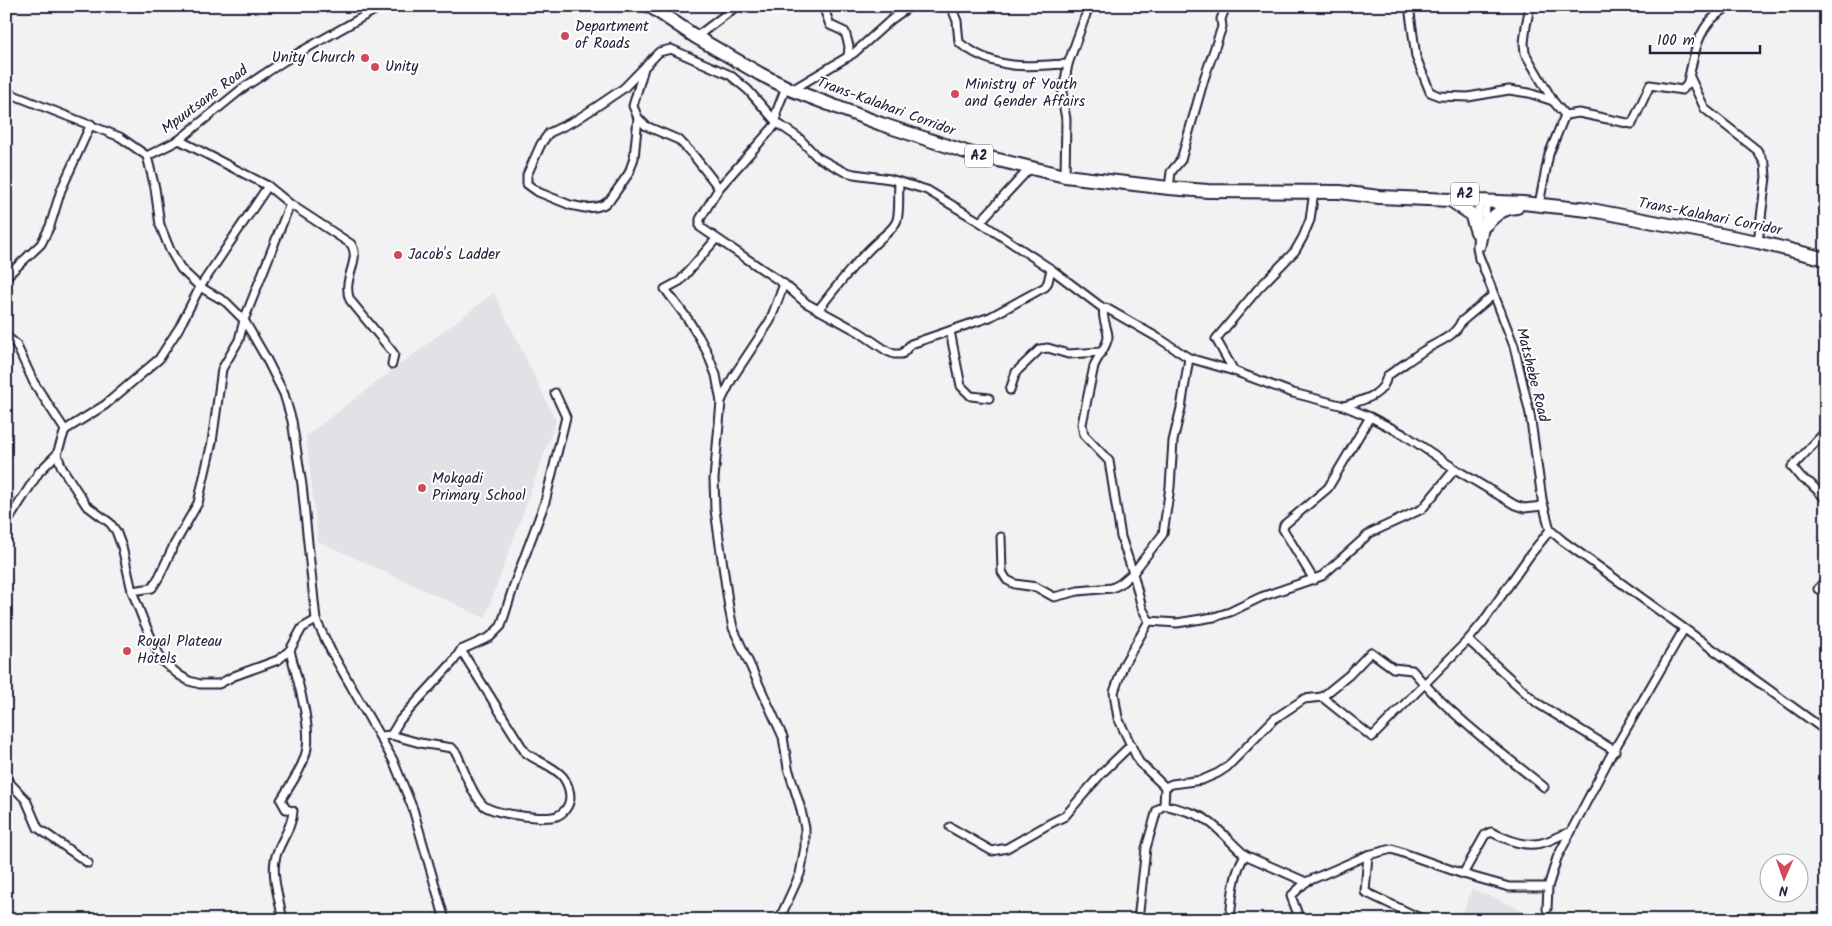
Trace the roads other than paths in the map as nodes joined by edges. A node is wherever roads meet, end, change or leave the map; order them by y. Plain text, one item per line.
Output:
1 (650, 6) edge
2 (737, 6) edge
3 (823, 6) edge
4 (910, 6) edge
5 (951, 6) edge
6 (1089, 6) edge
7 (1226, 6) edge
8 (1409, 6) edge
9 (1530, 6) edge
10 (381, 7) edge
11 (1724, 8) edge
12 (696, 37) junction
13 (848, 57) junction
14 (1068, 64) junction
15 (644, 68) junction
16 (1689, 77) junction
17 (789, 88) junction
18 (6, 92) edge
19 (1553, 101) junction
20 (1565, 115) junction
21 (638, 118) junction
22 (776, 123) junction
23 (90, 124) junction
24 (180, 140) junction
25 (147, 156) junction
26 (1029, 169) junction
27 (1065, 176) junction
28 (899, 182) junction
29 (268, 186) junction
30 (718, 188) junction
31 (1169, 188) junction
32 (1314, 191) junction
33 (1340, 192) junction
34 (1483, 198) junction
35 (1451, 200) junction
36 (1540, 202) junction
37 (290, 204) junction
38 (980, 222) junction
39 (1481, 228) junction
40 (716, 239) junction
41 (1758, 242) junction
42 (1478, 256) junction
43 (1826, 259) edge
44 (1051, 269) junction
45 (6, 277) edge
46 (784, 284) junction
47 (200, 287) junction
48 (1492, 296) junction
49 (1104, 309) junction
50 (818, 310) junction
51 (244, 320) junction
52 (950, 331) junction
53 (6, 336) edge
54 (1514, 346) junction
55 (1101, 352) junction
56 (1189, 358) junction
57 (392, 364) dead end
58 (1234, 371) junction
59 (1010, 390) dead end
60 (555, 393) dead end
61 (989, 398) dead end
62 (721, 402) junction
63 (1344, 406) junction
64 (1370, 417) junction
65 (66, 430) junction
66 (1826, 431) edge
67 (57, 454) junction
68 (1455, 469) junction
69 (1826, 499) edge
70 (1543, 506) junction
71 (6, 524) edge
72 (1550, 530) junction
73 (1001, 537) dead end
74 (1133, 573) junction
75 (1826, 578) edge
76 (1314, 580) junction
77 (1818, 589) dead end
78 (132, 590) junction
79 (316, 620) junction
80 (1149, 621) junction
81 (1684, 629) junction
82 (1468, 640) junction
83 (290, 650) junction
84 (461, 650) junction
85 (1424, 685) junction
86 (1322, 697) junction
87 (1826, 731) edge
88 (391, 735) junction
89 (381, 736) junction
90 (1131, 745) junction
91 (1614, 751) junction
92 (6, 779) edge
93 (1165, 787) junction
94 (1544, 787) dead end
95 (1164, 805) junction
96 (950, 827) dead end
97 (1571, 832) junction
98 (1245, 855) junction
99 (1368, 855) junction
100 (88, 863) dead end
101 (1462, 874) junction
102 (1306, 882) junction
103 (1548, 887) junction
104 (1547, 909) dead end
105 (284, 920) edge
106 (446, 920) edge
107 (779, 920) edge
108 (1138, 920) edge
109 (1230, 920) edge
110 (1300, 920) edge
111 (1424, 920) edge

1 - 12 highway, Trans-Kalahari Corridor / A2
2 - 12 street
3 - 13 street
4 - 13 street
5 - 14 street
6 - 14 street
7 - 31 street
8 - 19 street
9 - 19 street
10 - 24 street, Mpuutsane Road
11 - 16 street
12 - 17 highway, Trans-Kalahari Corridor / A2
13 - 17 street
14 - 27 street
15 - 21 street
15 - 21 street
15 - 22 street
16 - 20 street
16 - 41 street
17 - 22 street
17 - 26 highway, Trans-Kalahari Corridor / A2
18 - 23 street
19 - 20 street
20 - 36 street
21 - 30 street
22 - 28 street
22 - 30 street
23 - 25 street
23 - 45 street
24 - 25 street, Mpuutsane Road
24 - 29 street
25 - 47 street
26 - 27 highway, Trans-Kalahari Corridor / A2
26 - 38 street
27 - 31 highway, Trans-Kalahari Corridor / A2
28 - 38 street
28 - 50 street
29 - 37 street
29 - 47 street
30 - 40 street
31 - 32 highway, Trans-Kalahari Corridor / A2
32 - 33 highway, Trans-Kalahari Corridor / A2
32 - 58 street
33 - 34 highway, Trans-Kalahari Corridor / A2
33 - 35 highway, Trans-Kalahari Corridor / A2
34 - 35 highway, Trans-Kalahari Corridor / A2
34 - 36 highway, Trans-Kalahari Corridor / A2
34 - 39 street
35 - 39 highway
36 - 39 highway
36 - 41 highway, Trans-Kalahari Corridor / A2
37 - 51 street
37 - 57 street
38 - 44 street
39 - 42 street
40 - 46 street
40 - 62 street
41 - 43 highway, Trans-Kalahari Corridor / A2
42 - 48 street
42 - 54 street, Matshebe Road
44 - 49 street
44 - 52 street
46 - 50 street
46 - 62 street
47 - 51 street
47 - 65 street
48 - 54 street
48 - 63 street
49 - 55 street
49 - 56 street
50 - 52 street
51 - 78 street
51 - 79 street
52 - 61 street
53 - 65 street
54 - 70 street
55 - 59 street
55 - 74 street
56 - 58 street
56 - 74 street
58 - 63 street
60 - 84 street
62 - 107 street
63 - 64 street
64 - 68 street
64 - 76 street
65 - 67 street
66 - 69 street
67 - 71 street
67 - 78 street
68 - 70 street
68 - 76 street
70 - 72 street
72 - 81 street
72 - 82 street
73 - 74 street
74 - 80 street
75 - 77 street
76 - 80 street
78 - 83 street
79 - 83 street
79 - 89 street
80 - 90 street
81 - 87 street
81 - 91 street
82 - 85 street
82 - 91 street
83 - 105 street
84 - 88 street
84 - 88 street
85 - 86 street
85 - 86 street
85 - 94 street
86 - 93 street
88 - 89 street
89 - 106 street
90 - 93 street
90 - 96 street
91 - 97 street
92 - 100 street
93 - 95 street
95 - 98 street
95 - 108 street
97 - 101 street
97 - 103 street
98 - 102 street
98 - 109 street
99 - 101 street
99 - 102 street
99 - 111 street
101 - 103 street
102 - 110 street
103 - 104 street

